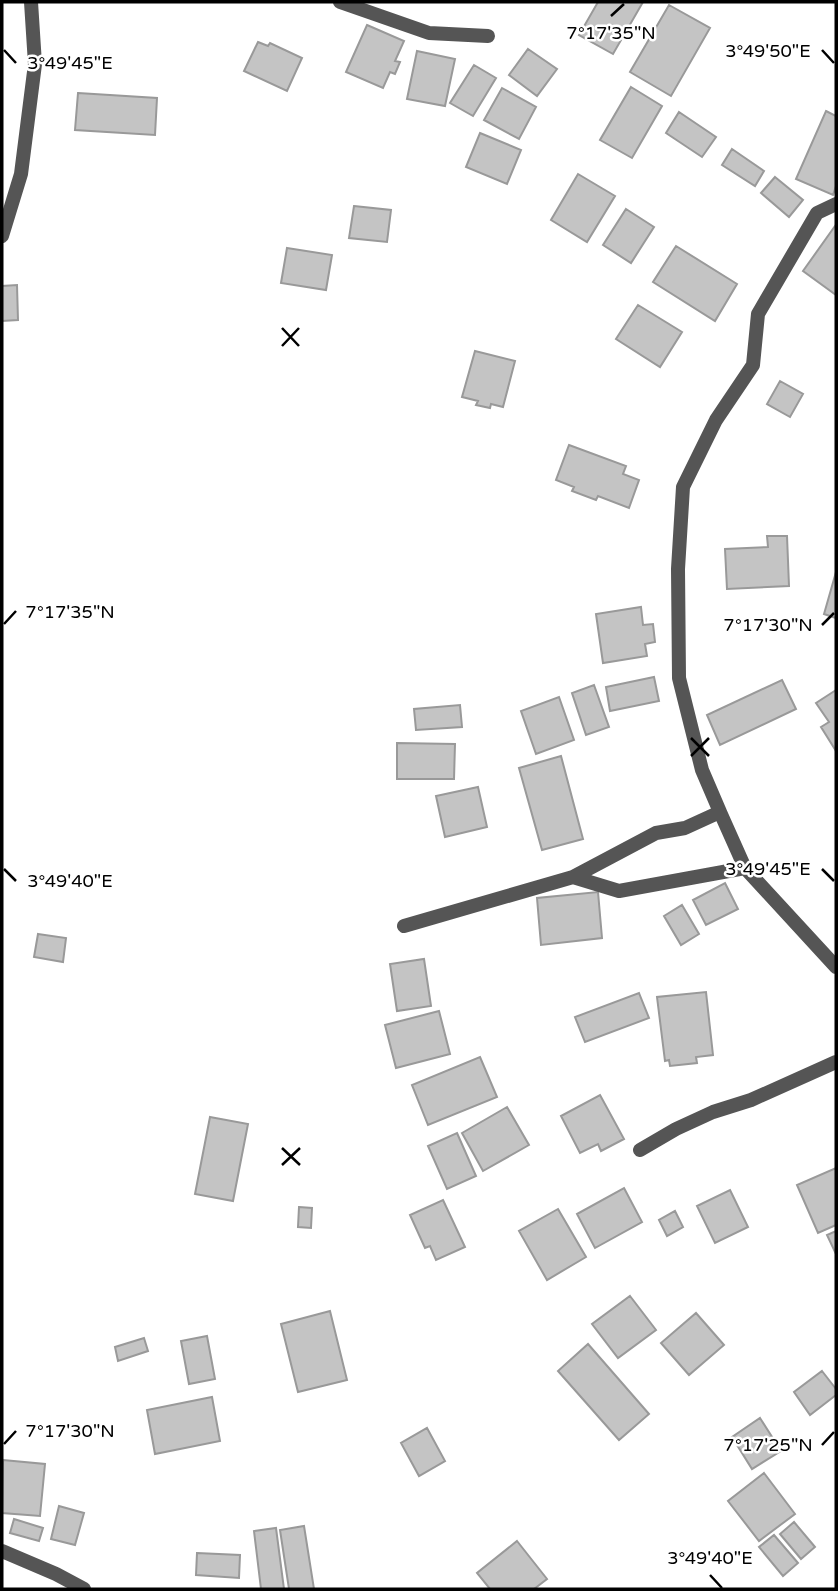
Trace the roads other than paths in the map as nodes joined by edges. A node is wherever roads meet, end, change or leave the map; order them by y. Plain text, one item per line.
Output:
1 (31, 2) edge
2 (340, 2) edge
3 (488, 36) dead end
4 (836, 204) edge
5 (2, 236) edge
6 (720, 812) junction
7 (745, 868) junction
8 (573, 877) junction
9 (404, 926) dead end
10 (836, 967) edge
11 (836, 1062) edge
12 (640, 1150) dead end
13 (2, 1551) edge
14 (84, 1589) edge

1 - 5 street
2 - 3 street
4 - 6 street
6 - 7 street
6 - 8 street
7 - 8 street
7 - 10 street
8 - 9 street
11 - 12 street
13 - 14 street

